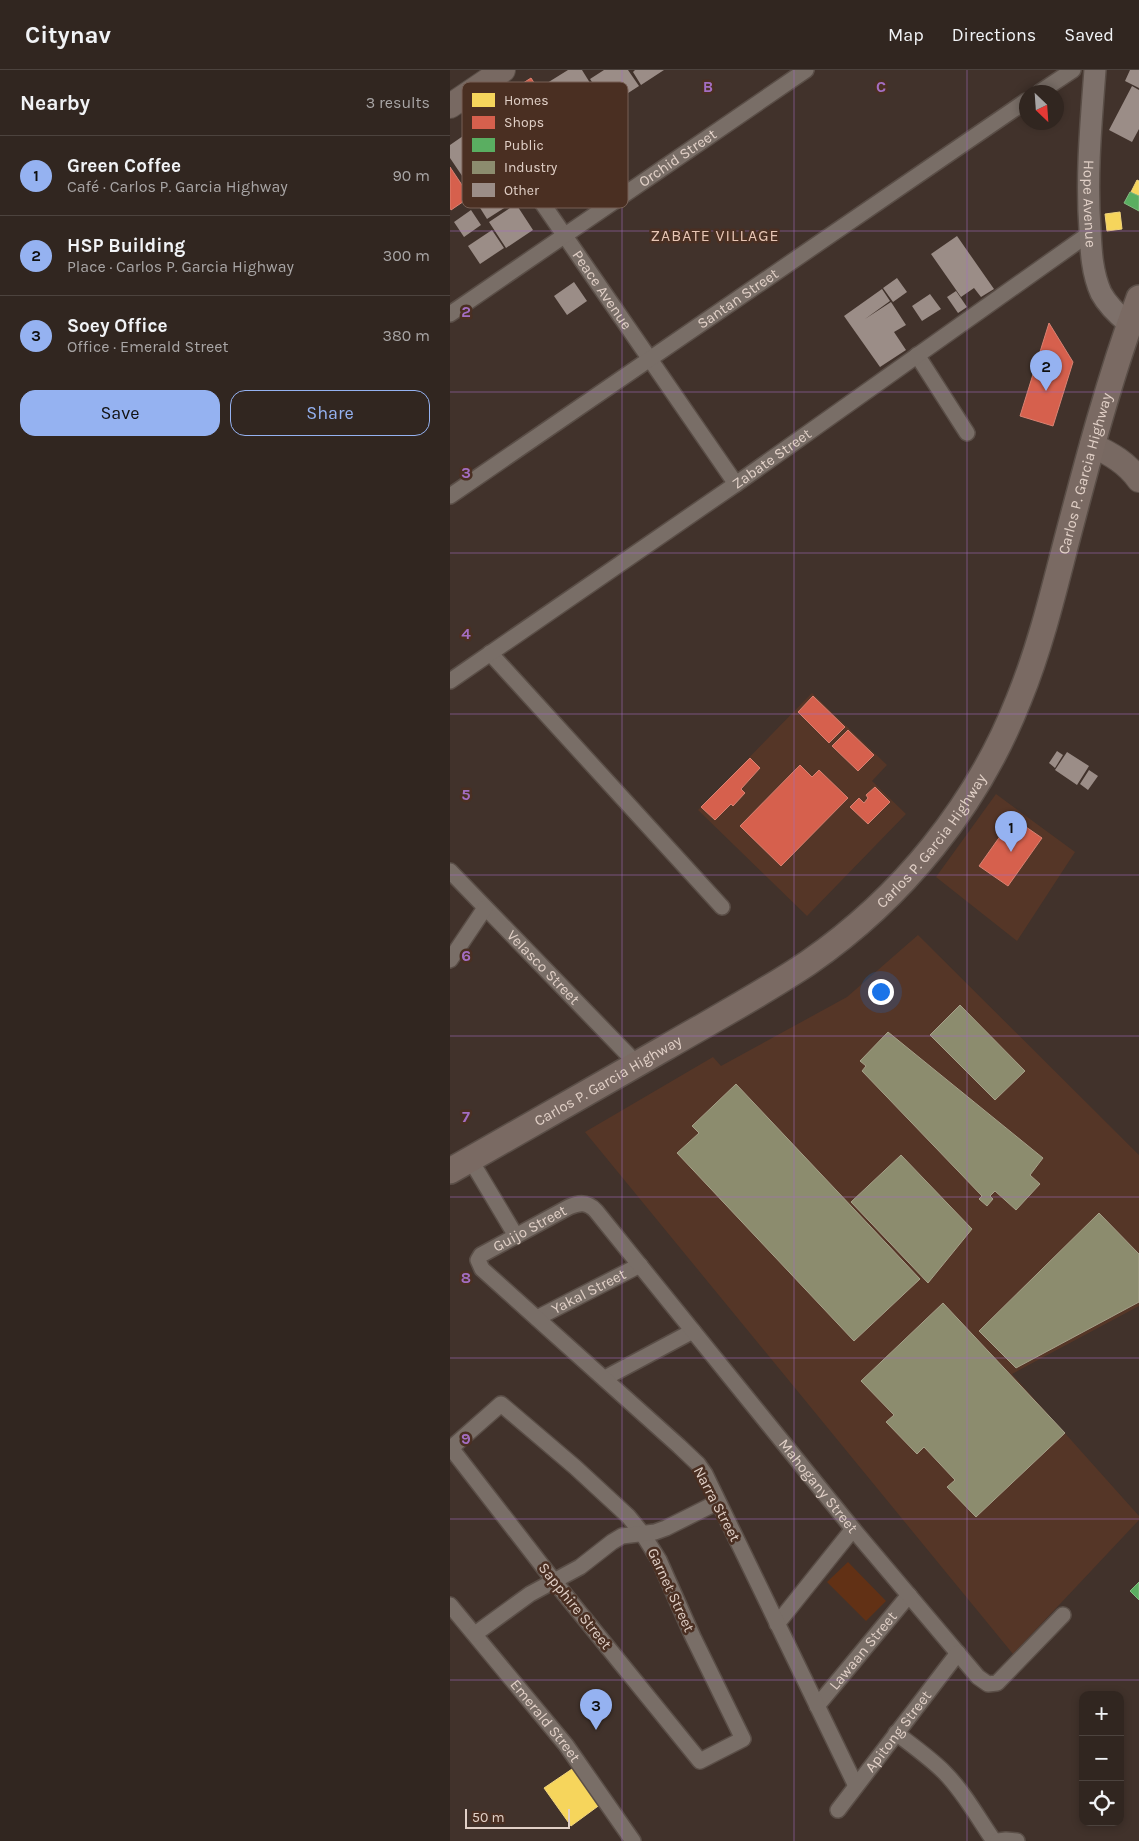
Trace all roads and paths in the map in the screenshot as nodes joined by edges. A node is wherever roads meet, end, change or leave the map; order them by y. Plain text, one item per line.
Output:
1 (503, 70) edge
2 (806, 70) edge
3 (1073, 70) edge
4 (1094, 70) edge
5 (485, 82) edge
6 (1050, 85) edge
7 (1019, 107) edge
8 (628, 191) edge
9 (543, 208) edge
10 (604, 208) edge
11 (1090, 233) junction
12 (564, 235) junction
13 (1139, 298) edge
14 (450, 314) edge
15 (1129, 324) junction
16 (918, 355) junction
17 (650, 359) junction
18 (966, 433) dead end
19 (1092, 445) junction
20 (1139, 480) edge
21 (736, 484) junction
22 (450, 496) edge
23 (490, 653) junction
24 (450, 680) edge
25 (450, 871) edge
26 (722, 907) dead end
27 (485, 908) junction
28 (450, 960) edge
29 (637, 1064) junction
30 (460, 1165) edge
31 (585, 1204) joint
32 (516, 1236) junction
33 (478, 1260) joint
34 (640, 1265) junction
35 (537, 1318) junction
36 (693, 1330) junction
37 (605, 1378) junction
38 (451, 1448) joint
39 (718, 1502) junction
40 (853, 1529) junction
41 (642, 1534) junction
42 (554, 1581) junction
43 (909, 1595) junction
44 (450, 1605) edge
45 (1063, 1615) dead end
46 (777, 1624) junction
47 (475, 1634) junction
48 (958, 1653) junction
49 (818, 1706) junction
50 (896, 1733) junction
51 (700, 1762) joint
52 (856, 1786) junction
53 (838, 1810) dead end
54 (626, 1838) edge
55 (994, 1841) edge
56 (998, 1841) edge
57 (1017, 1841) edge

1 - 5 main road
2 - 8 street, Orchid Street
3 - 6 street
4 - 11 main road, Hope Avenue
7 - 17 street, Santan Street
9 - 12 street, Peace Avenue
10 - 12 street, Orchid Street
11 - 15 main road, Hope Avenue
11 - 16 street, Zabate Street
12 - 14 street, Orchid Street
12 - 17 street, Peace Avenue
13 - 15 highway, Carlos P. Garcia Highway
15 - 19 highway, Carlos P. Garcia Highway
16 - 18 street
16 - 21 street, Zabate Street
17 - 21 street, Peace Avenue
17 - 22 street, Santan Street
19 - 20 main road
19 - 29 highway, Carlos P. Garcia Highway
21 - 23 street, Zabate Street
23 - 24 street, Zabate Street
23 - 26 street
25 - 27 street, Velasco Street
27 - 28 street
27 - 29 street, Velasco Street
29 - 30 highway, Carlos P. Garcia Highway
30 - 32 street
31 - 32 street, Guijo Street
31 - 34 street, Mahogany Street
32 - 33 street, Guijo Street
33 - 35 street, Narra Street
34 - 35 street, Yakal Street
34 - 36 street, Mahogany Street
35 - 37 street, Narra Street
36 - 37 street
36 - 40 street, Mahogany Street
37 - 39 street, Narra Street
38 - 41 street, Garnet Street
38 - 42 street, Sapphire Street
39 - 41 street
39 - 46 street, Narra Street
40 - 43 street, Mahogany Street
40 - 46 street
41 - 42 street
41 - 51 street, Garnet Street
42 - 47 street
42 - 51 street, Sapphire Street
43 - 48 street, Mahogany Street
43 - 49 street, Lawaan Street
44 - 47 street, Emerald Street
45 - 48 street, Mahogany Street
46 - 49 street, Narra Street
47 - 54 street, Emerald Street
48 - 50 street, Apitong Street
49 - 52 street, Narra Street
50 - 52 street, Apitong Street
50 - 55 street
52 - 53 street, Apitong Street
56 - 57 street

